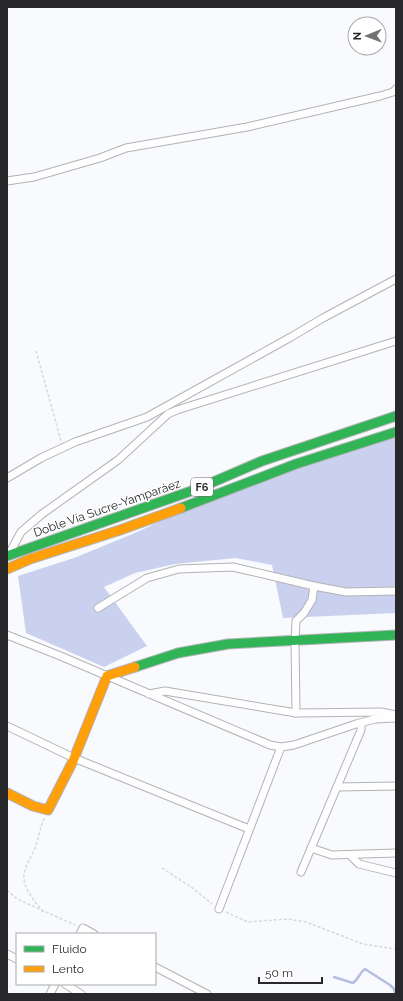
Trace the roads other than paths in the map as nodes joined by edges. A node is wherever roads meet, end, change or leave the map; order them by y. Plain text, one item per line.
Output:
1 (396, 89) edge
2 (7, 181) edge
3 (396, 280) edge
4 (396, 341) edge
5 (166, 406) junction
6 (168, 414) junction
7 (396, 416) edge
8 (396, 432) edge
9 (7, 478) edge
10 (8, 556) edge
11 (8, 568) edge
12 (314, 586) junction
13 (396, 591) edge
14 (98, 608) dead end
15 (396, 635) edge
16 (7, 636) edge
17 (294, 640) junction
18 (106, 676) junction
19 (148, 694) junction
20 (296, 713) junction
21 (396, 717) edge
22 (361, 722) junction
23 (7, 726) edge
24 (281, 747) junction
25 (74, 758) junction
26 (396, 786) edge
27 (337, 787) junction
28 (7, 793) edge
29 (249, 829) junction
30 (311, 848) junction
31 (396, 853) edge
32 (350, 855) junction
33 (301, 872) dead end
34 (396, 873) edge
35 (219, 909) road end
36 (7, 954) edge
37 (16, 958) edge
38 (156, 968) edge
39 (54, 985) edge
40 (67, 985) edge
41 (50, 994) edge
42 (81, 994) edge
43 (207, 994) edge

1 - 2 street
3 - 5 street
4 - 6 street
5 - 6 street
5 - 9 street
6 - 10 street
7 - 10 main road, Doble Vía Sucre-Yamparáez / F6
8 - 11 main road, Doble Vía Sucre-Yamparáez / F6
10 - 11 street
12 - 13 street
12 - 14 street
12 - 17 street
15 - 17 main road
16 - 18 street
17 - 18 main road
17 - 20 street
18 - 19 street
18 - 25 main road
19 - 20 street
19 - 24 street
20 - 21 street
21 - 22 street
22 - 24 street
22 - 27 street
23 - 25 street
24 - 29 street
25 - 28 main road
25 - 29 street
26 - 27 street
27 - 30 street
29 - 35 street
30 - 32 street
30 - 33 street
31 - 32 street
32 - 34 street
36 - 37 street
38 - 43 street
39 - 41 street
40 - 42 street

